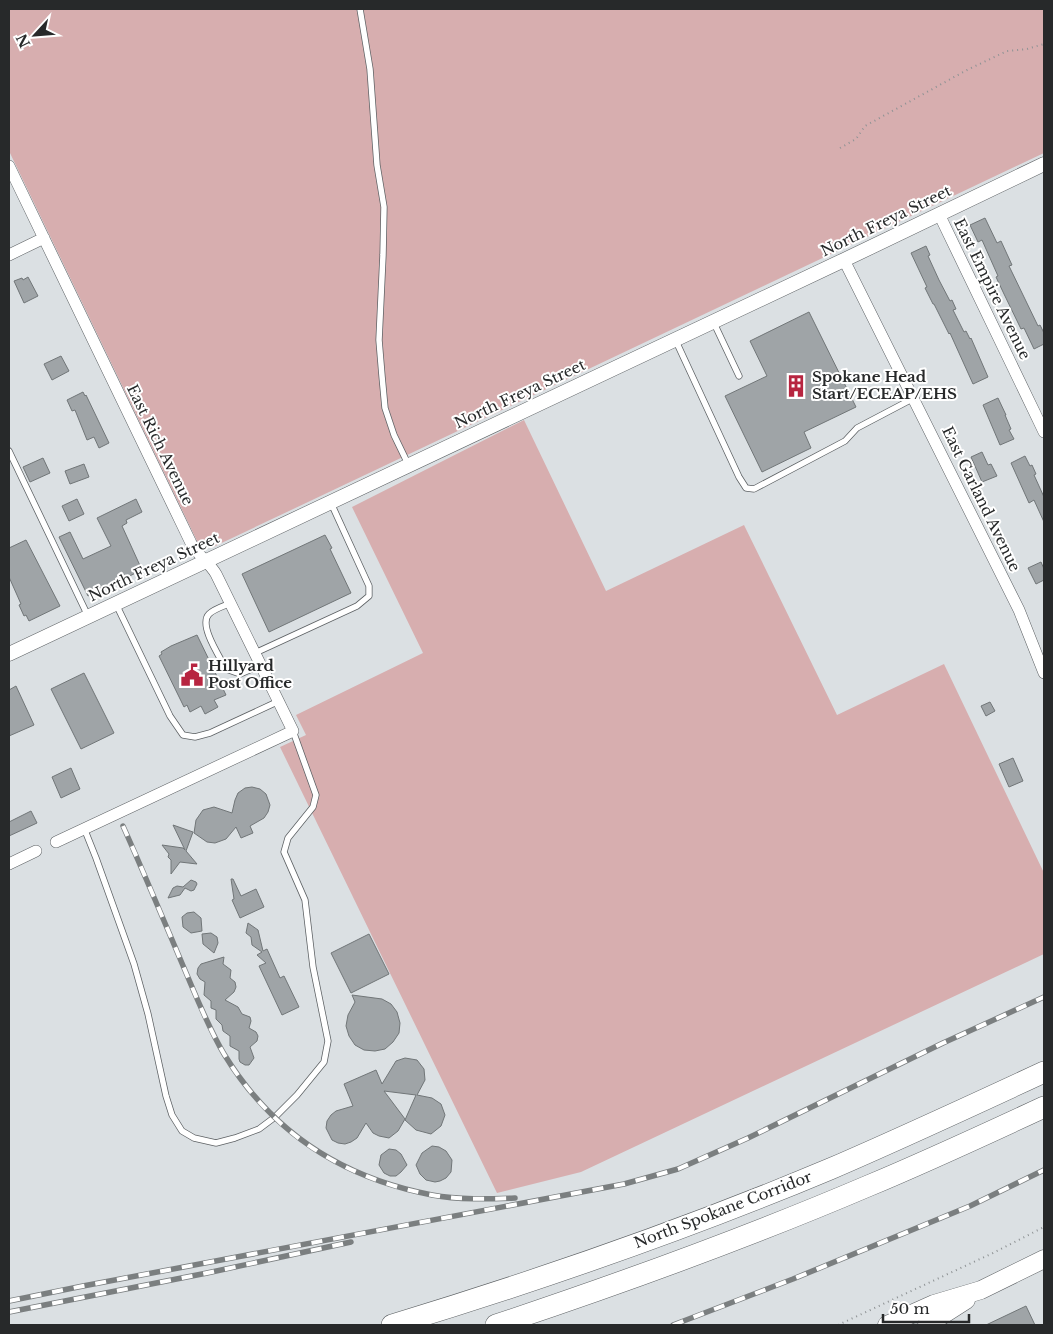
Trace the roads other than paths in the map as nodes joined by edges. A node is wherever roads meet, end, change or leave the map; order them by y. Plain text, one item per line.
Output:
1 (360, 9) edge
2 (1044, 164) edge
3 (9, 166) edge
4 (939, 214) junction
5 (44, 238) junction
6 (9, 255) edge
7 (844, 260) junction
8 (713, 321) junction
9 (675, 339) junction
10 (739, 376) dead end
11 (914, 398) junction
12 (1044, 432) edge
13 (9, 451) edge
14 (408, 464) junction
15 (331, 501) junction
16 (205, 561) junction
17 (116, 603) junction
18 (231, 603) junction
19 (88, 616) junction
20 (255, 653) junction
21 (9, 654) edge
22 (261, 664) junction
23 (1044, 673) edge
24 (279, 701) junction
25 (293, 730) junction
26 (84, 828) junction
27 (56, 842) dead end
28 (36, 851) dead end
29 (10, 862) edge
30 (1044, 1072) edge
31 (1044, 1106) edge
32 (1044, 1258) edge
33 (645, 1274) junction
34 (981, 1290) junction
35 (392, 1325) edge
36 (496, 1325) edge
37 (532, 1325) edge
38 (887, 1325) edge
39 (927, 1325) edge

1 - 14 lane
2 - 4 street, North Freya Street
3 - 5 street, East Rich Avenue
4 - 7 street, North Freya Street
4 - 12 street, East Empire Avenue
5 - 6 street
5 - 16 street, East Rich Avenue
7 - 8 street, North Freya Street
7 - 11 street, East Garland Avenue
8 - 9 street, North Freya Street
8 - 10 lane
9 - 11 lane
9 - 14 street, North Freya Street
11 - 23 street, East Garland Avenue
13 - 19 lane
14 - 15 street, North Freya Street
15 - 16 street, North Freya Street
15 - 20 lane
16 - 17 street, North Freya Street
16 - 18 street, East Rich Avenue
17 - 19 street, North Freya Street
17 - 24 lane
18 - 20 street, East Rich Avenue
18 - 22 lane
19 - 21 street, North Freya Street
20 - 22 street, East Rich Avenue
22 - 24 street, East Rich Avenue
24 - 25 street, East Rich Avenue
25 - 26 street
25 - 26 lane
26 - 27 street
28 - 29 street
30 - 35 highway, North Spokane Corridor
31 - 33 highway, North Spokane Corridor
32 - 34 main road
33 - 36 highway, North Spokane Corridor
33 - 37 highway
34 - 38 main road
34 - 39 main road

